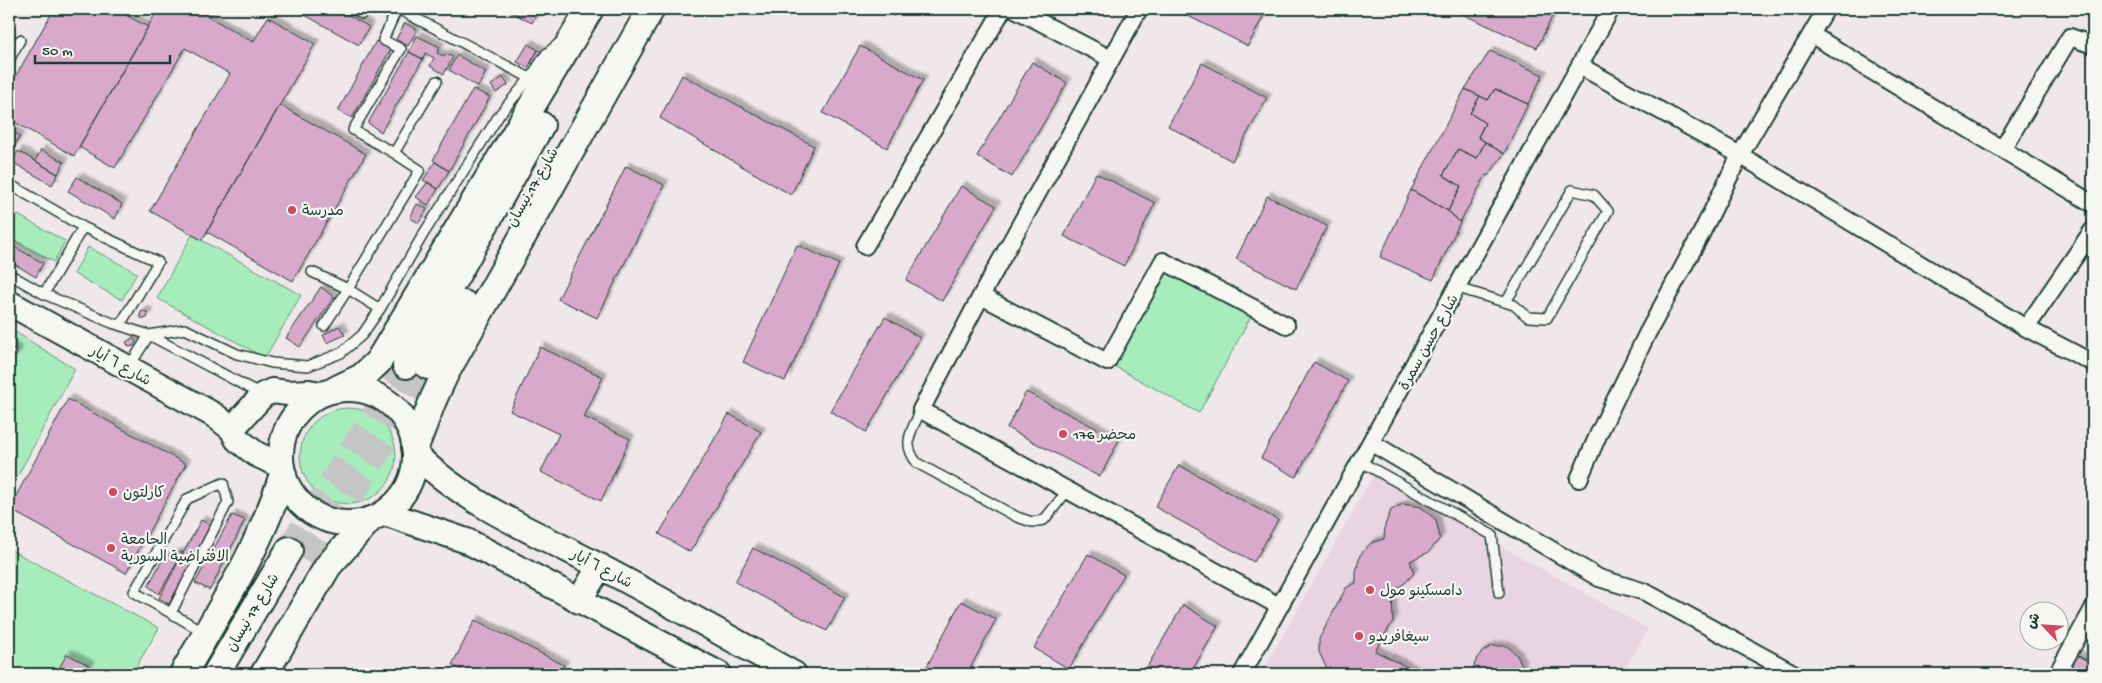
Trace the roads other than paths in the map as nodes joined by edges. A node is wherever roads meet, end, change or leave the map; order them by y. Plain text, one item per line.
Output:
1 (354, 9) edge
2 (366, 9) edge
3 (398, 9) edge
4 (636, 9) edge
5 (651, 9) edge
6 (1003, 9) edge
7 (1015, 9) edge
8 (1139, 9) edge
9 (1611, 9) edge
10 (1826, 9) edge
11 (595, 10) edge
12 (1812, 34) junction
13 (20, 40) dead end
14 (2093, 45) edge
15 (1111, 59) junction
16 (9, 60) edge
17 (1580, 66) junction
18 (530, 78) junction
19 (437, 81) dead end
20 (2003, 148) junction
21 (394, 153) junction
22 (1740, 155) junction
23 (9, 184) edge
24 (2093, 204) edge
25 (83, 227) junction
26 (2093, 230) edge
27 (865, 246) dead end
28 (312, 272) dead end
29 (9, 274) edge
30 (1458, 288) junction
31 (348, 289) junction
32 (44, 294) junction
33 (981, 296) junction
34 (1506, 302) junction
35 (9, 303) edge
36 (380, 310) junction
37 (120, 325) junction
38 (1286, 325) dead end
39 (324, 326) dead end
40 (2026, 328) junction
41 (149, 335) junction
42 (2093, 363) edge
43 (128, 370) junction
44 (329, 392) junction
45 (263, 395) junction
46 (921, 410) junction
47 (232, 429) junction
48 (1372, 444) junction
49 (415, 451) junction
50 (1361, 462) junction
51 (282, 470) junction
52 (1579, 479) dead end
53 (1068, 490) junction
54 (376, 517) junction
55 (289, 550) tunnel mouth
56 (311, 564) tunnel mouth
57 (600, 566) junction
58 (1500, 593) dead end
59 (580, 601) junction
60 (1279, 606) junction
61 (2093, 609) edge
62 (171, 613) junction
63 (2089, 630) edge
64 (207, 633) junction
65 (183, 674) edge
66 (216, 674) edge
67 (248, 674) edge
68 (264, 674) edge
69 (719, 674) edge
70 (794, 674) edge
71 (1242, 674) edge
72 (1795, 674) edge
73 (2057, 674) edge

1 - 2 lane
3 - 18 lane
3 - 21 lane
4 - 11 main road, شارع 17 نيسان
5 - 49 main road
6 - 27 street
7 - 15 street
8 - 15 street
9 - 17 street, شارع حسن سمرة
10 - 12 street
11 - 18 lane
11 - 44 main road
12 - 20 street
12 - 22 street
13 - 16 lane
14 - 20 street
15 - 33 street
17 - 22 street
17 - 30 street, شارع حسن سمرة
18 - 36 lane
19 - 21 lane
20 - 24 street
21 - 31 lane
22 - 40 street
22 - 52 street
23 - 25 lane
25 - 32 lane
25 - 37 lane
26 - 40 street
28 - 31 lane
29 - 32 lane
30 - 34 lane
30 - 48 street, شارع حسن سمرة
31 - 36 lane
31 - 39 lane
32 - 37 lane
33 - 38 street
33 - 46 street
34 - 34 lane
35 - 43 main road, شارع ٦ أيار
36 - 41 lane
37 - 41 lane
40 - 42 street
41 - 43 lane
41 - 45 lane
43 - 47 main road, شارع ٦ أيار
44 - 45 main road
44 - 49 main road
44 - 51 main road
45 - 47 main road
46 - 53 street
46 - 53 lane
47 - 51 main road, شارع ٦ أيار
48 - 50 street, شارع حسن سمرة
48 - 72 street
49 - 54 main road
49 - 57 main road, شارع ٦ أيار
50 - 58 lane
50 - 60 street, شارع حسن سمرة
51 - 54 main road
51 - 64 main road
53 - 60 street
54 - 59 main road
54 - 68 main road
55 - 66 main road, شارع 17 نيسان
56 - 67 main road, شارع 17 نيسان
57 - 59 main road
57 - 70 main road, شارع ٦ أيار
59 - 69 main road
60 - 71 street, شارع حسن سمرة
61 - 63 street
62 - 62 lane
62 - 64 lane
63 - 73 street
64 - 65 main road

